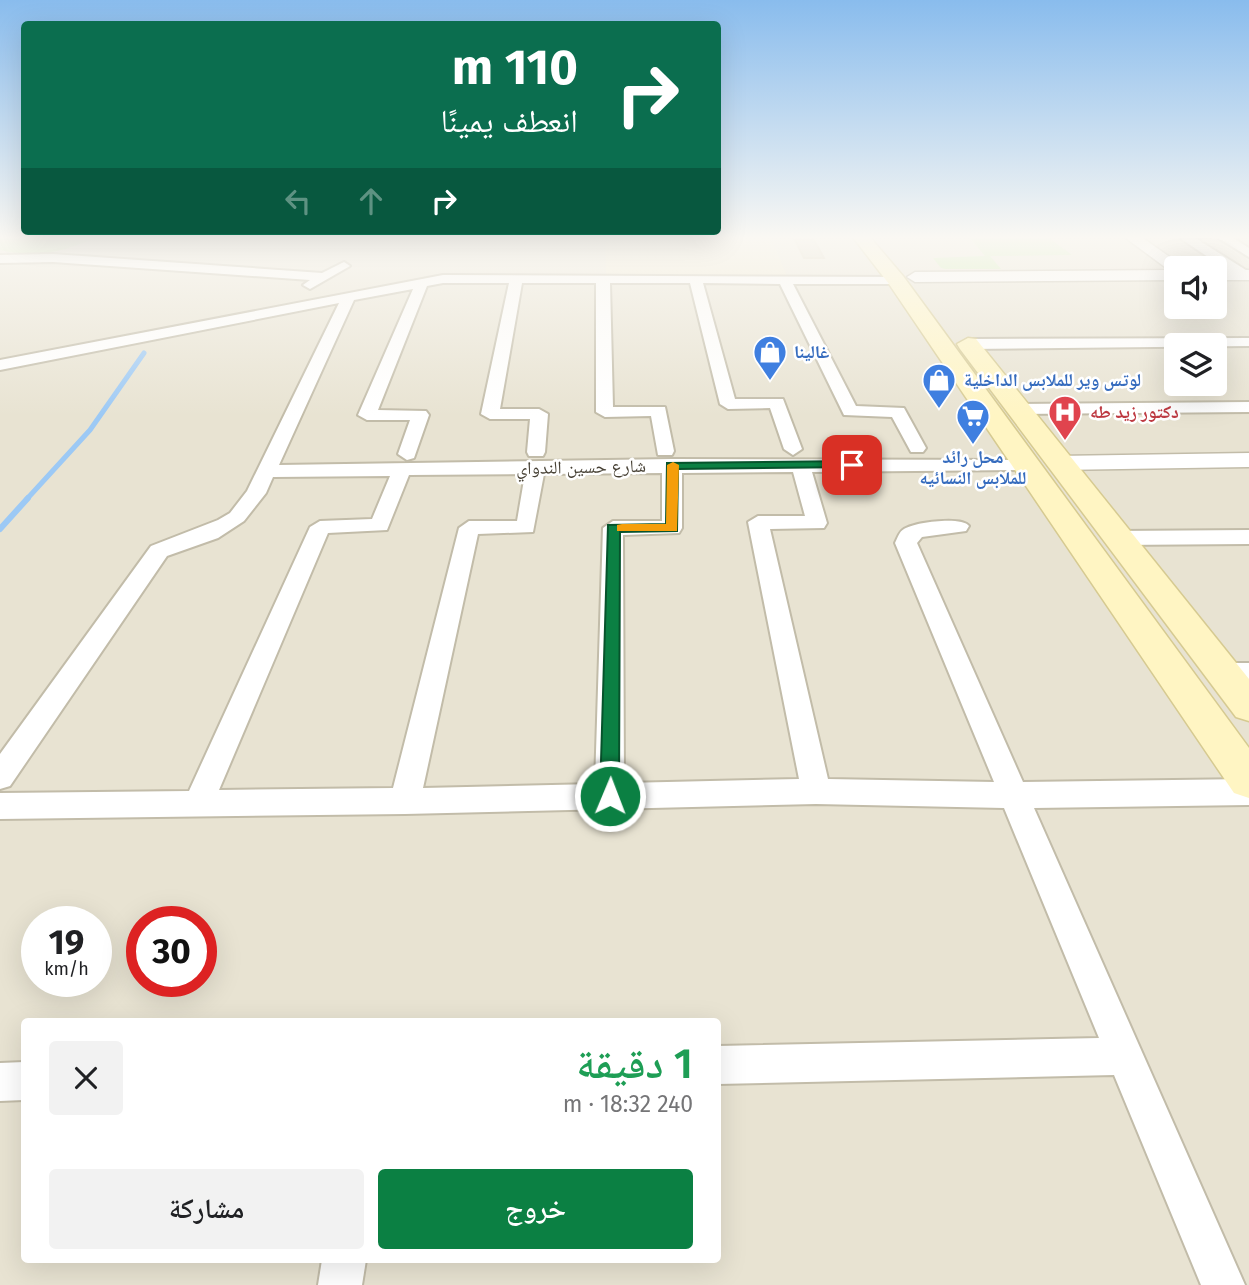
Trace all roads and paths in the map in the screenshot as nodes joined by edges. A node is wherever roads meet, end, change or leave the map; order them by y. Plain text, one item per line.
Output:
1 (285, 296) edge
2 (363, 296) edge
3 (411, 296) edge
4 (513, 296) edge
5 (603, 296) edge
6 (700, 296) edge
7 (793, 296) edge
8 (920, 296) edge
9 (924, 296) edge
10 (348, 299) junction
11 (282, 312) junction
12 (1249, 342) edge
13 (968, 344) junction
14 (0, 365) edge
15 (1249, 407) edge
16 (1017, 409) junction
17 (917, 448) junction
18 (1018, 456) junction
19 (797, 457) junction
20 (668, 458) junction
21 (536, 460) junction
22 (1249, 460) edge
23 (404, 461) junction
24 (269, 463) junction
25 (1058, 463) junction
26 (959, 526) dead end
27 (1249, 537) edge
28 (1117, 538) junction
29 (1236, 673) edge
30 (1249, 706) edge
31 (0, 777) edge
32 (1249, 780) edge
33 (816, 791) junction
34 (1249, 792) edge
35 (1013, 795) junction
36 (610, 796) junction
37 (405, 801) junction
38 (198, 804) junction
39 (0, 806) edge
40 (1124, 1056) junction
41 (721, 1065) edge
42 (21, 1081) edge
43 (0, 1082) edge
44 (344, 1263) edge
45 (340, 1285) edge
46 (1223, 1285) edge

1 - 11 street
2 - 10 street
3 - 23 street
4 - 21 street
5 - 20 street
6 - 19 street
7 - 17 street
8 - 18 main road
9 - 13 main road
10 - 11 street
10 - 24 street
11 - 14 street
12 - 13 street
13 - 16 main road
15 - 16 street
16 - 25 main road
17 - 18 street, شارع حسين الندواي
17 - 19 street, شارع حسين الندواي
18 - 19 street, شارع حسين الندواي
18 - 32 main road
19 - 20 street, شارع حسين الندواي
19 - 33 street
20 - 21 street, شارع حسين الندواي
20 - 36 street
21 - 23 street, شارع حسين الندواي
21 - 37 street
22 - 25 street
23 - 24 street, شارع حسين الندواي
23 - 38 street
24 - 31 street
25 - 28 main road
26 - 35 street
27 - 28 street
28 - 29 main road
29 - 30 main road
33 - 35 street
33 - 36 street
34 - 35 street
35 - 40 street
36 - 37 street
37 - 38 street
38 - 39 street
40 - 41 street
40 - 46 street
42 - 43 street
44 - 45 street

